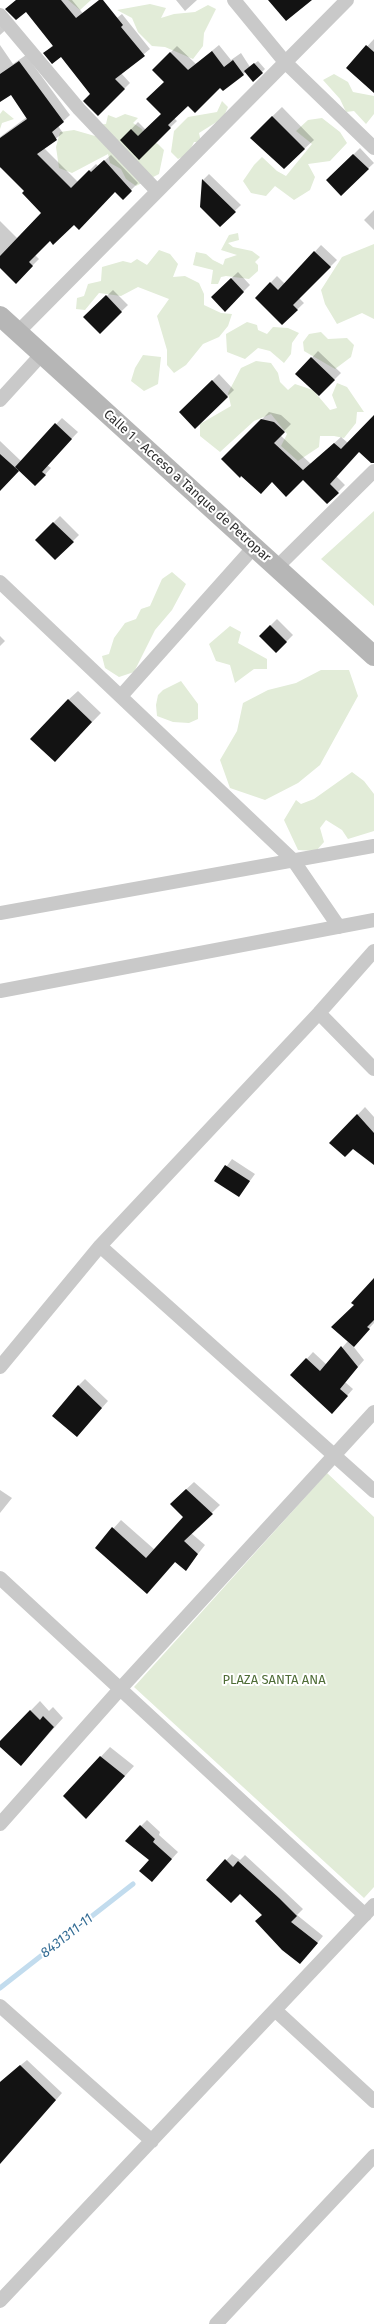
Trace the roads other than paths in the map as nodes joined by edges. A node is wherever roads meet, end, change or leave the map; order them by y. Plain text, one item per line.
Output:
1 (234, 0) edge
2 (347, 0) edge
3 (0, 15) edge
4 (285, 62) junction
5 (374, 148) edge
6 (157, 192) junction
7 (0, 316) edge
8 (18, 332) junction
9 (42, 354) junction
10 (0, 400) edge
11 (374, 471) edge
12 (254, 547) junction
13 (277, 567) junction
14 (0, 582) edge
15 (374, 656) edge
16 (121, 696) junction
17 (374, 846) edge
18 (293, 860) junction
19 (1, 911) edge
20 (374, 920) edge
21 (339, 927) junction
22 (374, 951) edge
23 (0, 991) edge
24 (319, 1013) junction
25 (374, 1069) edge
26 (100, 1246) junction
27 (1, 1363) edge
28 (374, 1412) edge
29 (335, 1454) junction
30 (374, 1491) edge
31 (0, 1578) edge
32 (121, 1688) junction
33 (0, 1824) edge
34 (369, 1910) edge
35 (0, 2006) edge
36 (275, 2010) junction
37 (374, 2101) edge
38 (152, 2141) junction
39 (374, 2156) edge
40 (0, 2301) edge
41 (216, 2324) edge

1 - 4 street
2 - 4 street
3 - 6 street
4 - 5 street
4 - 6 street
6 - 8 street
7 - 8 street, Calle 1 - Acceso a Tanque de Petropar
8 - 9 street, Calle 1 - Acceso a Tanque de Petropar
9 - 10 street
9 - 12 street, Calle 1 - Acceso a Tanque de Petropar
11 - 13 street
12 - 13 street, Calle 1 - Acceso a Tanque de Petropar
12 - 16 street
13 - 15 street, Calle 1 - Acceso a Tanque de Petropar
14 - 16 street
16 - 18 street
17 - 18 street
18 - 19 street
18 - 21 street
20 - 21 street
21 - 23 street
22 - 24 street
24 - 25 street
24 - 26 street
26 - 27 street
26 - 29 street
28 - 29 street
29 - 30 street
29 - 32 street
31 - 32 street
32 - 33 street
32 - 34 street
34 - 36 street
35 - 38 street
36 - 37 street
36 - 38 street
38 - 40 street
39 - 41 street

